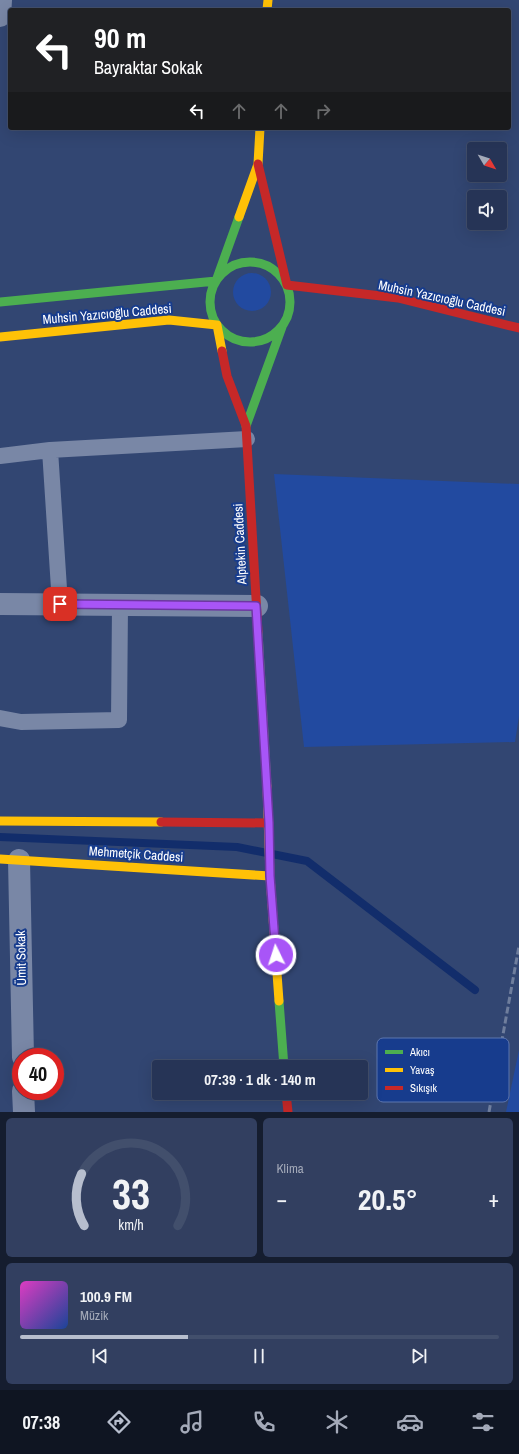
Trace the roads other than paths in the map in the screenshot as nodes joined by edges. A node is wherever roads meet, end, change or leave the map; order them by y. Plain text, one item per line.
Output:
1 (1, 0) edge
2 (0, 14) edge
3 (260, 130) edge
4 (258, 164) junction
5 (216, 281) junction
6 (288, 285) junction
7 (0, 302) edge
8 (217, 325) junction
9 (282, 327) junction
10 (519, 328) edge
11 (0, 337) edge
12 (246, 433) junction
13 (50, 450) junction
14 (0, 456) edge
15 (0, 604) edge
16 (60, 604) junction
17 (120, 605) junction
18 (256, 606) junction
19 (0, 718) edge
20 (0, 821) edge
21 (269, 823) junction
22 (10, 859) edge
23 (270, 876) junction
24 (22, 1048) edge
25 (283, 1060) edge
26 (24, 1100) edge
27 (287, 1100) edge
28 (24, 1112) edge
29 (288, 1112) edge

1 - 2 street
3 - 4 main road
4 - 5 main road
4 - 6 main road
5 - 6 main road
5 - 7 main road, Muhsin Yazıcıoğlu Caddesi
5 - 8 main road
6 - 9 main road
6 - 10 main road, Muhsin Yazıcıoğlu Caddesi
8 - 9 main road
8 - 11 main road, Muhsin Yazıcıoğlu Caddesi
8 - 12 main road
9 - 12 main road
12 - 13 lane
12 - 18 main road, Alptekin Caddesi
13 - 14 lane
13 - 16 lane
15 - 16 street
16 - 17 street
17 - 18 street
17 - 19 lane
18 - 21 main road, Alptekin Caddesi
20 - 21 main road
21 - 23 main road, Alptekin Caddesi
22 - 23 main road, Mehmetçik Caddesi
22 - 24 street, Ümit Sokak
23 - 25 main road, Alptekin Caddesi
26 - 28 street
27 - 29 main road

